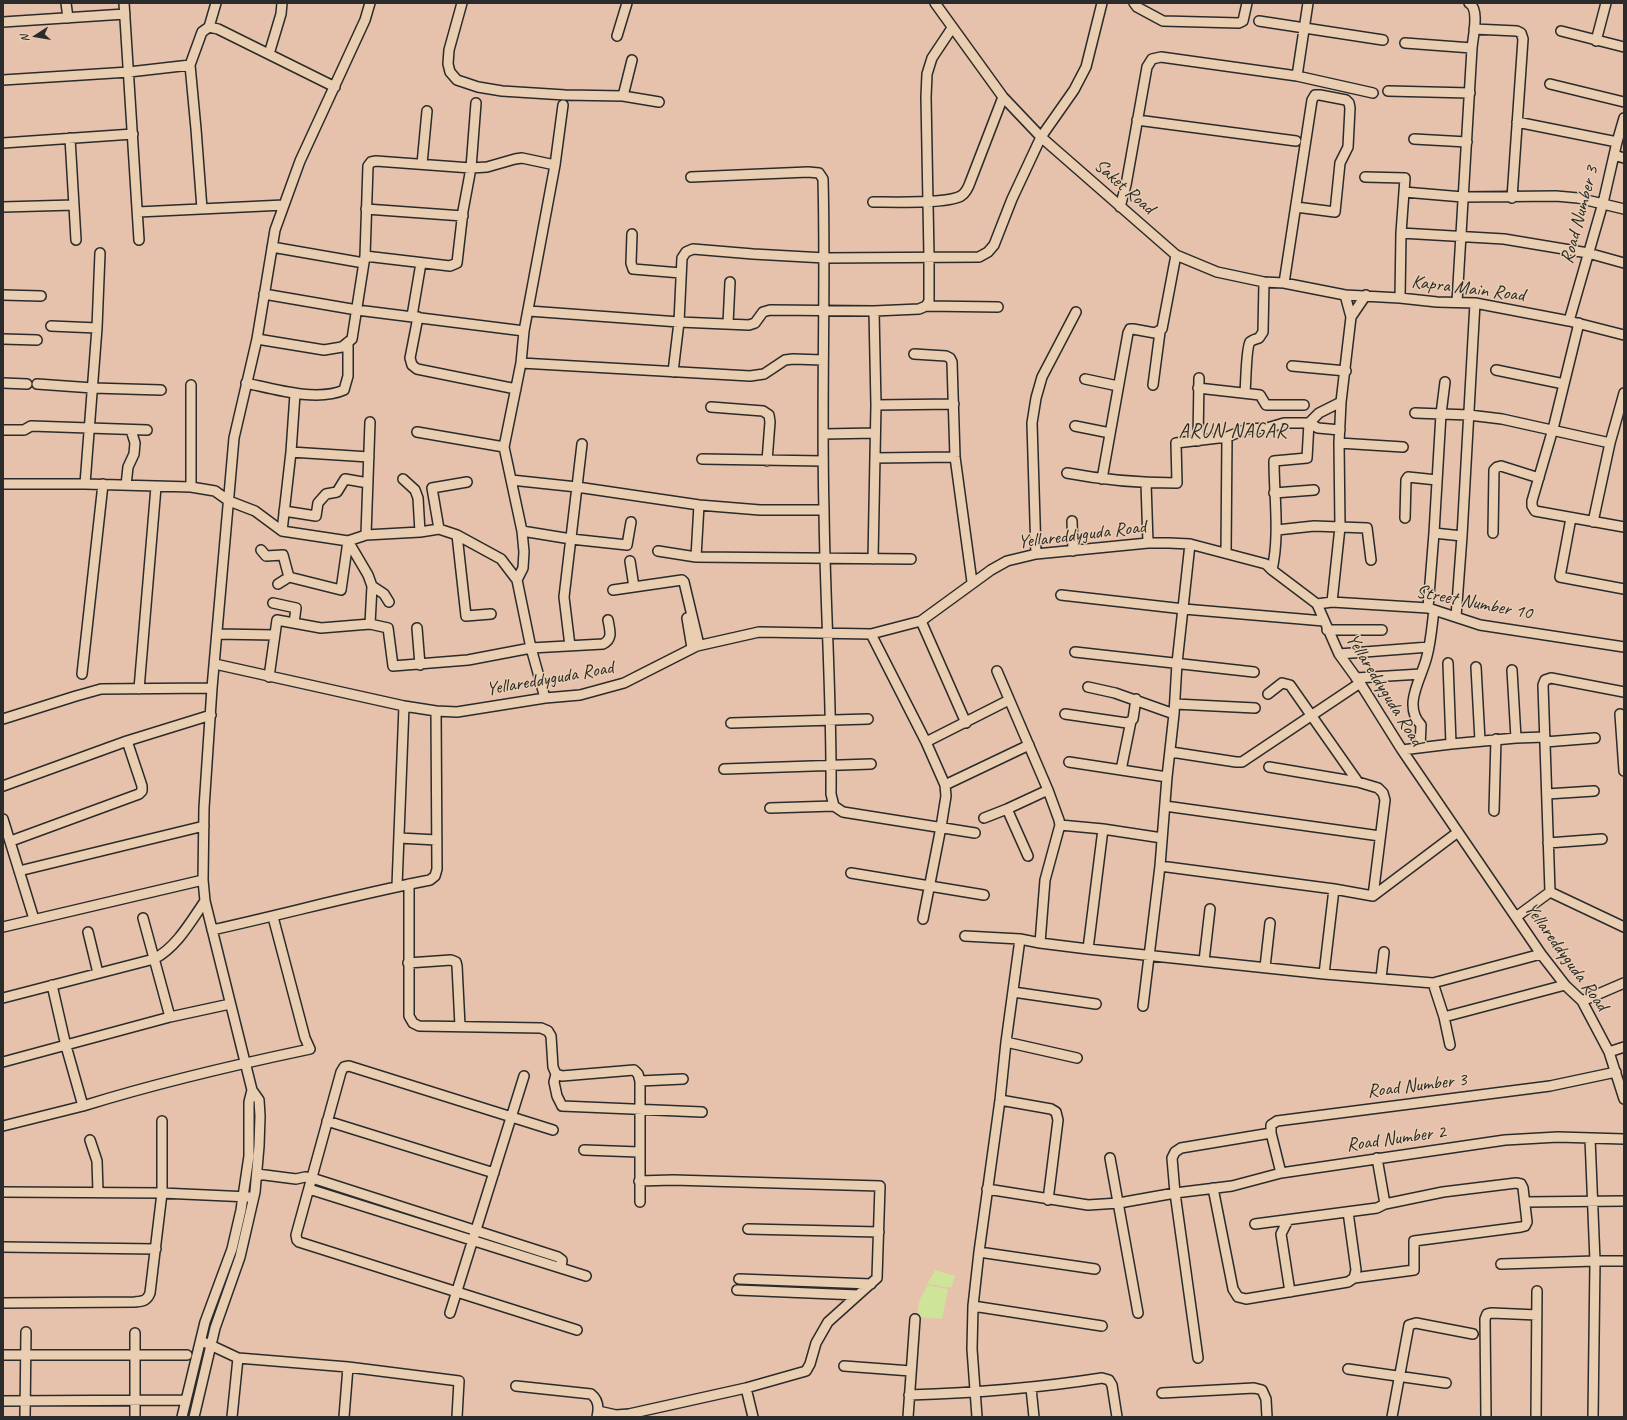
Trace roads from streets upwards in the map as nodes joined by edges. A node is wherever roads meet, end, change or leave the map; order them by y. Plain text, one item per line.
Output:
1 (66, 3) edge
2 (124, 3) edge
3 (216, 3) edge
4 (282, 3) edge
5 (370, 3) edge
6 (462, 3) edge
7 (628, 3) edge
8 (935, 3) edge
9 (1102, 3) edge
10 (1134, 3) edge
11 (1247, 3) edge
12 (1308, 3) edge
13 (1470, 3) edge
14 (1606, 3) edge
15 (125, 14) junction
16 (68, 18) junction
17 (1258, 21) dead end
18 (3, 22) edge
19 (209, 27) junction
20 (952, 28) junction
21 (1304, 28) junction
22 (1474, 29) junction
23 (1562, 31) dead end
24 (617, 36) dead end
25 (1383, 40) dead end
26 (1596, 41) junction
27 (1405, 43) dead end
28 (1624, 47) edge
29 (1472, 48) junction
30 (269, 54) junction
31 (632, 60) dead end
32 (190, 65) junction
33 (129, 72) junction
34 (1297, 76) junction
35 (3, 80) edge
36 (1550, 84) dead end
37 (335, 87) junction
38 (1388, 91) dead end
39 (1373, 93) dead end
40 (1470, 93) junction
41 (623, 96) junction
42 (1002, 97) junction
43 (659, 102) dead end
44 (1624, 102) edge
45 (476, 103) dead end
46 (563, 105) dead end
47 (427, 111) dead end
48 (1624, 118) edge
49 (1137, 120) junction
50 (1517, 122) junction
51 (133, 134) junction
52 (1041, 137) junction
53 (70, 138) junction
54 (1414, 139) dead end
55 (1296, 141) dead end
56 (1467, 142) junction
57 (1617, 142) junction
58 (3, 143) edge
59 (1614, 155) junction
60 (1624, 158) edge
61 (422, 164) junction
62 (555, 165) junction
63 (471, 168) junction
64 (692, 177) dead end
65 (1365, 177) dead end
66 (1404, 192) junction
67 (1463, 197) junction
68 (1512, 198) junction
69 (928, 201) junction
70 (873, 202) dead end
71 (1602, 203) junction
72 (284, 205) junction
73 (74, 206) junction
74 (3, 207) edge
75 (1120, 207) junction
76 (1296, 207) junction
77 (202, 209) junction
78 (366, 209) junction
79 (1624, 209) edge
80 (138, 212) junction
81 (463, 216) junction
82 (1401, 233) junction
83 (632, 234) dead end
84 (1460, 236) junction
85 (76, 240) dead end
86 (139, 240) dead end
87 (272, 247) junction
88 (100, 253) dead end
89 (1588, 253) junction
90 (1176, 255) junction
91 (929, 257) junction
92 (825, 258) junction
93 (364, 260) junction
94 (421, 263) junction
95 (1624, 263) edge
96 (681, 273) junction
97 (730, 282) dead end
98 (1264, 282) junction
99 (1284, 283) junction
100 (264, 294) junction
101 (1349, 294) junction
102 (3, 295) edge
103 (1366, 295) junction
104 (41, 296) dead end
105 (1400, 298) junction
106 (1457, 302) junction
107 (1475, 303) junction
108 (926, 306) junction
109 (998, 307) dead end
110 (357, 310) junction
111 (529, 311) junction
112 (824, 311) junction
113 (874, 311) junction
114 (1076, 312) dead end
115 (415, 317) junction
116 (1352, 317) junction
117 (1569, 321) junction
118 (679, 322) junction
119 (1579, 323) junction
120 (728, 324) junction
121 (51, 326) dead end
122 (97, 328) junction
123 (524, 331) junction
124 (1160, 332) junction
125 (1624, 335) edge
126 (3, 339) edge
127 (257, 339) junction
128 (38, 340) dead end
129 (348, 342) junction
130 (914, 354) dead end
131 (823, 360) junction
132 (521, 363) junction
133 (1292, 366) dead end
134 (1496, 370) dead end
135 (1346, 371) junction
136 (673, 372) junction
137 (1199, 378) dead end
138 (1085, 379) dead end
139 (1445, 382) dead end
140 (3, 383) edge
141 (246, 383) junction
142 (27, 384) dead end
143 (37, 384) dead end
144 (1564, 384) junction
145 (191, 385) dead end
146 (1153, 385) dead end
147 (1118, 386) junction
148 (93, 388) junction
149 (1198, 388) junction
150 (516, 389) junction
151 (162, 390) dead end
152 (1245, 392) junction
153 (1624, 392) edge
154 (295, 394) junction
155 (1342, 402) junction
156 (954, 404) junction
157 (876, 405) junction
158 (1304, 405) dead end
159 (711, 407) dead end
160 (1416, 413) dead end
161 (1441, 414) junction
162 (1469, 415) junction
163 (370, 422) dead end
164 (1309, 423) junction
165 (1075, 426) dead end
166 (90, 428) junction
167 (1553, 429) junction
168 (3, 430) edge
169 (131, 430) junction
170 (147, 430) dead end
171 (1340, 430) junction
172 (417, 432) dead end
173 (875, 433) junction
174 (1110, 433) junction
175 (824, 434) junction
176 (1227, 437) junction
177 (1198, 441) junction
178 (1339, 443) junction
179 (1610, 443) junction
180 (582, 444) dead end
181 (504, 447) junction
182 (1403, 447) dead end
183 (291, 452) junction
184 (369, 457) junction
185 (955, 457) junction
186 (875, 458) junction
187 (702, 459) dead end
188 (767, 461) junction
189 (823, 461) junction
190 (1067, 473) dead end
191 (1538, 478) junction
192 (403, 479) dead end
193 (1102, 479) junction
194 (511, 480) junction
195 (1437, 480) junction
196 (467, 482) dead end
197 (368, 483) junction
198 (1146, 483) junction
199 (3, 484) edge
200 (84, 484) junction
201 (103, 484) junction
202 (126, 485) junction
203 (156, 487) junction
204 (191, 487) junction
205 (577, 487) junction
206 (1314, 490) dead end
207 (1274, 493) junction
208 (229, 501) junction
209 (698, 506) junction
210 (824, 510) junction
211 (284, 511) junction
212 (1405, 518) dead end
213 (1571, 518) junction
214 (1072, 521) dead end
215 (631, 522) dead end
216 (1593, 522) junction
217 (1340, 527) junction
218 (1624, 527) edge
219 (439, 529) junction
220 (1277, 530) junction
221 (282, 531) junction
222 (522, 531) junction
223 (420, 532) junction
224 (1434, 533) junction
225 (1492, 533) dead end
226 (456, 535) junction
227 (366, 536) junction
228 (1462, 536) junction
229 (571, 539) junction
230 (348, 541) junction
231 (1148, 543) junction
232 (1190, 544) junction
233 (261, 550) dead end
234 (658, 551) dead end
235 (1073, 551) junction
236 (1226, 553) junction
237 (1036, 554) junction
238 (696, 557) junction
239 (825, 559) junction
240 (873, 559) junction
241 (911, 559) dead end
242 (1371, 560) dead end
243 (630, 561) dead end
244 (1272, 570) junction
245 (290, 577) junction
246 (517, 580) junction
247 (975, 580) junction
248 (278, 584) dead end
249 (372, 586) junction
250 (634, 587) junction
251 (1624, 589) edge
252 (613, 590) dead end
253 (1061, 595) dead end
254 (390, 602) dead end
255 (1332, 602) junction
256 (273, 603) dead end
257 (1317, 604) junction
258 (1184, 609) junction
259 (1431, 609) junction
260 (491, 614) dead end
261 (1456, 617) junction
262 (608, 620) dead end
263 (921, 620) junction
264 (1324, 621) junction
265 (294, 623) junction
266 (370, 624) junction
267 (417, 628) dead end
268 (1327, 630) junction
269 (1382, 630) dead end
270 (828, 632) junction
271 (217, 634) junction
272 (872, 634) junction
273 (275, 635) junction
274 (570, 646) junction
275 (696, 647) junction
276 (1429, 647) junction
277 (1624, 647) edge
278 (531, 648) junction
279 (1075, 652) dead end
280 (1339, 654) junction
281 (1177, 663) junction
282 (1448, 663) dead end
283 (215, 664) junction
284 (420, 665) junction
285 (1476, 667) dead end
286 (1512, 670) dead end
287 (997, 671) dead end
288 (1254, 672) dead end
289 (82, 674) dead end
290 (1421, 674) junction
291 (270, 677) junction
292 (1358, 680) junction
293 (1088, 687) dead end
294 (212, 688) junction
295 (139, 689) junction
296 (1624, 692) edge
297 (1268, 694) dead end
298 (545, 698) junction
299 (1009, 700) junction
300 (1136, 700) junction
301 (1175, 704) junction
302 (404, 706) junction
303 (1255, 708) dead end
304 (436, 711) junction
305 (1065, 714) dead end
306 (1174, 714) junction
307 (1312, 714) junction
308 (1620, 714) dead end
309 (211, 715) junction
310 (3, 719) edge
311 (830, 719) junction
312 (868, 719) dead end
313 (1131, 721) junction
314 (731, 723) dead end
315 (966, 723) junction
316 (1516, 738) junction
317 (1594, 738) dead end
318 (1496, 739) junction
319 (1545, 740) junction
320 (127, 741) junction
321 (1480, 741) junction
322 (1623, 741) edge
323 (926, 742) junction
324 (1451, 744) junction
325 (1029, 745) junction
326 (1420, 747) junction
327 (1402, 750) junction
328 (1171, 752) junction
329 (1069, 762) dead end
330 (871, 764) dead end
331 (831, 765) junction
332 (1269, 767) dead end
333 (724, 769) dead end
334 (1121, 770) junction
335 (1624, 771) edge
336 (1167, 777) junction
337 (1358, 782) junction
338 (945, 785) junction
339 (3, 786) edge
340 (1048, 790) junction
341 (1594, 791) dead end
342 (1546, 794) junction
343 (834, 806) junction
344 (1165, 806) junction
345 (770, 808) dead end
346 (1006, 809) junction
347 (1494, 810) dead end
348 (984, 818) dead end
349 (3, 819) edge
350 (1059, 820) junction
351 (204, 826) junction
352 (941, 827) junction
353 (1103, 829) junction
354 (1458, 832) junction
355 (975, 833) dead end
356 (1380, 836) junction
357 (8, 838) edge
358 (399, 838) junction
359 (1162, 838) junction
360 (1602, 839) dead end
361 (437, 840) junction
362 (1548, 843) junction
363 (1028, 856) dead end
364 (1160, 866) junction
365 (19, 871) junction
366 (851, 873) dead end
367 (203, 880) junction
368 (409, 884) junction
369 (930, 885) junction
370 (397, 886) junction
371 (1334, 889) junction
372 (1550, 892) junction
373 (984, 895) dead end
374 (1373, 896) junction
375 (205, 901) junction
376 (1210, 909) dead end
377 (273, 917) junction
378 (1516, 917) junction
379 (143, 918) dead end
380 (34, 919) junction
381 (923, 919) dead end
382 (1270, 923) dead end
383 (3, 927) edge
384 (1624, 927) edge
385 (212, 930) junction
386 (88, 932) dead end
387 (965, 936) dead end
388 (1020, 939) junction
389 (1040, 943) junction
390 (1088, 949) junction
391 (1384, 952) dead end
392 (1541, 954) junction
393 (1150, 955) junction
394 (154, 959) junction
395 (1204, 961) junction
396 (408, 963) junction
397 (1265, 967) junction
398 (98, 973) junction
399 (1324, 974) junction
400 (1381, 978) junction
401 (1433, 983) junction
402 (1624, 983) edge
403 (52, 985) junction
404 (1565, 985) junction
405 (1013, 992) junction
406 (3, 998) edge
407 (1582, 1001) junction
408 (230, 1004) junction
409 (1096, 1004) dead end
410 (1143, 1006) dead end
411 (170, 1017) junction
412 (1444, 1017) junction
413 (460, 1026) junction
414 (1006, 1042) junction
415 (1450, 1045) dead end
416 (66, 1046) junction
417 (1624, 1047) edge
418 (1610, 1052) junction
419 (1077, 1058) dead end
420 (3, 1062) edge
421 (245, 1063) junction
422 (1616, 1072) junction
423 (556, 1074) junction
424 (524, 1076) dead end
425 (683, 1079) dead end
426 (640, 1081) junction
427 (252, 1090) junction
428 (1624, 1099) edge
429 (1000, 1100) junction
430 (83, 1106) junction
431 (639, 1108) junction
432 (702, 1112) dead end
433 (512, 1117) junction
434 (162, 1121) dead end
435 (327, 1121) junction
436 (3, 1126) edge
437 (552, 1130) dead end
438 (1271, 1133) junction
439 (1590, 1138) junction
440 (1624, 1139) edge
441 (90, 1140) dead end
442 (584, 1150) dead end
443 (639, 1152) junction
444 (1110, 1158) dead end
445 (1378, 1158) junction
446 (494, 1173) junction
447 (1281, 1173) junction
448 (257, 1174) junction
449 (312, 1178) junction
450 (296, 1179) junction
451 (639, 1181) junction
452 (1213, 1188) junction
453 (308, 1189) junction
454 (987, 1189) junction
455 (3, 1192) edge
456 (98, 1192) junction
457 (162, 1193) junction
458 (1175, 1193) junction
459 (243, 1197) junction
460 (254, 1197) junction
461 (1048, 1200) junction
462 (1592, 1201) junction
463 (1624, 1201) edge
464 (640, 1202) dead end
465 (1525, 1202) junction
466 (1119, 1203) junction
467 (1385, 1204) junction
468 (1348, 1212) junction
469 (1288, 1220) junction
470 (1255, 1224) dead end
471 (748, 1229) dead end
472 (879, 1232) junction
473 (475, 1235) junction
474 (3, 1247) edge
475 (156, 1249) junction
476 (979, 1252) junction
477 (1595, 1261) junction
478 (1624, 1261) edge
479 (1501, 1264) dead end
480 (1095, 1269) dead end
481 (586, 1276) dead end
482 (1354, 1278) junction
483 (739, 1279) dead end
484 (767, 1280) junction
485 (871, 1284) junction
486 (738, 1290) dead end
487 (767, 1291) junction
488 (1537, 1291) dead end
489 (457, 1292) junction
490 (1290, 1292) junction
491 (858, 1295) junction
492 (3, 1302) edge
493 (973, 1306) junction
494 (450, 1313) dead end
495 (1138, 1313) dead end
496 (1537, 1315) junction
497 (915, 1319) dead end
498 (1102, 1326) dead end
499 (577, 1330) dead end
500 (26, 1332) dead end
501 (135, 1333) dead end
502 (1473, 1334) dead end
503 (201, 1341) junction
504 (211, 1344) junction
505 (3, 1355) edge
506 (26, 1355) junction
507 (135, 1355) junction
508 (188, 1355) dead end
509 (238, 1358) junction
510 (1198, 1358) dead end
511 (844, 1366) dead end
512 (348, 1367) junction
513 (1348, 1369) dead end
514 (911, 1371) junction
515 (1400, 1377) junction
516 (1446, 1383) dead end
517 (516, 1386) dead end
518 (746, 1388) junction
519 (1031, 1388) junction
520 (975, 1393) junction
521 (1162, 1393) dead end
522 (909, 1395) junction
523 (186, 1400) junction
524 (3, 1401) edge
525 (25, 1401) junction
526 (135, 1401) junction
527 (598, 1414) edge
528 (25, 1417) edge
529 (135, 1417) edge
530 (182, 1417) edge
531 (194, 1417) edge
532 (232, 1417) edge
533 (344, 1417) edge
534 (457, 1417) edge
535 (753, 1417) edge
536 (908, 1417) edge
537 (977, 1417) edge
538 (1034, 1417) edge
539 (1117, 1417) edge
540 (1267, 1417) edge
541 (1392, 1417) edge
542 (1486, 1417) edge
543 (1536, 1417) edge
544 (1593, 1417) edge

1 - 16 street
2 - 15 street
3 - 19 street
4 - 30 street
5 - 37 street
6 - 41 street
7 - 24 street
8 - 20 street, Saket Road
9 - 52 street
10 - 11 street
12 - 21 street
13 - 22 street
14 - 26 street
15 - 16 street
15 - 33 street
16 - 18 street
17 - 21 street
19 - 30 street
19 - 32 street
20 - 42 street, Saket Road
20 - 69 street
21 - 25 street
21 - 34 street
22 - 29 street
22 - 50 street
23 - 26 street
26 - 28 street
27 - 29 street
29 - 40 street
30 - 37 street
31 - 41 street
32 - 33 street
32 - 77 street
33 - 35 street
33 - 51 street
34 - 39 street
34 - 49 street
36 - 44 street
37 - 72 street
38 - 40 street
40 - 56 street
41 - 43 street
42 - 52 street, Saket Road
42 - 69 street
45 - 63 street
46 - 62 street
47 - 61 street
48 - 57 street, Road Number 3
49 - 55 street
49 - 75 street
50 - 57 street
50 - 68 street
51 - 53 street
51 - 80 street
52 - 75 street, Saket Road
52 - 91 street
53 - 58 street
53 - 73 street
54 - 56 street
56 - 67 street
57 - 59 street, Road Number 3
59 - 60 street
59 - 71 street, Road Number 3
61 - 63 street
61 - 78 street
62 - 63 street
62 - 111 street
63 - 81 street
64 - 92 street
65 - 66 street
66 - 67 street
66 - 82 street
67 - 68 street
67 - 84 street
68 - 71 street
69 - 70 street
69 - 91 street
71 - 79 street
71 - 89 street, Road Number 3
72 - 77 street
72 - 87 street
73 - 74 street
73 - 85 street
75 - 90 street, Saket Road
76 - 76 street
76 - 99 street
77 - 80 street
78 - 81 street
78 - 93 street
80 - 86 street
81 - 94 street
82 - 84 street
82 - 105 street
83 - 96 street
84 - 89 street
84 - 106 street
87 - 93 street
87 - 100 street
88 - 122 street
89 - 95 street
89 - 117 street, Road Number 3
90 - 98 street, Saket Road
90 - 124 street
91 - 92 street
91 - 108 street
92 - 96 street
92 - 112 street
93 - 94 street
93 - 110 street
94 - 115 street
96 - 118 street
97 - 120 street
98 - 99 street, Saket Road
98 - 152 street
99 - 101 street, Saket Road
100 - 110 street
100 - 127 street
101 - 103 street, Kapra Main Road
101 - 116 street
102 - 104 street
103 - 105 street, Kapra Main Road
103 - 116 street
105 - 106 street, Kapra Main Road
106 - 107 street, Kapra Main Road
107 - 117 street, Kapra Main Road
107 - 162 street
108 - 109 street
108 - 113 street
110 - 115 street
110 - 129 street
111 - 118 street
111 - 123 street
112 - 113 street
112 - 120 street
112 - 131 street
113 - 157 street
114 - 237 street
115 - 123 street
115 - 150 street
116 - 135 street
117 - 119 street, Kapra Main Road
118 - 120 street
118 - 136 street
119 - 125 street, Kapra Main Road
119 - 144 street
121 - 122 street
122 - 148 street
123 - 132 street
124 - 146 street
124 - 147 street
126 - 128 street
127 - 129 street
127 - 141 street
129 - 154 street
130 - 156 street
131 - 136 street
131 - 175 street
132 - 136 street
132 - 150 street
133 - 135 street
134 - 144 street
135 - 155 street
137 - 149 street
138 - 147 street
139 - 161 street
140 - 142 street
141 - 154 street
141 - 208 street
143 - 148 street
144 - 167 street
145 - 204 street
147 - 174 street
148 - 151 street
148 - 166 street
149 - 152 street
149 - 177 street
150 - 181 street
152 - 158 street
153 - 179 street
154 - 183 street
155 - 164 street
155 - 171 street
156 - 157 street
156 - 185 street
157 - 173 street
159 - 188 street
160 - 161 street
161 - 162 street
161 - 195 street
162 - 167 street
162 - 228 street
163 - 184 street
164 - 171 street
164 - 176 street
164 - 207 street
165 - 174 street
166 - 168 street
166 - 169 street
166 - 200 street
167 - 179 street
167 - 191 street
169 - 170 street
169 - 202 street
171 - 178 street
172 - 181 street
173 - 175 street
173 - 186 street
174 - 193 street
175 - 189 street
176 - 177 street
176 - 236 street
177 - 198 street
178 - 182 street
178 - 217 street
179 - 216 street
180 - 205 street
181 - 194 street
183 - 184 street
183 - 211 street
184 - 197 street
185 - 186 street
185 - 247 street
186 - 240 street
187 - 188 street
188 - 189 street
189 - 210 street
190 - 193 street
191 - 213 street
191 - 225 street
192 - 223 street
193 - 198 street
194 - 205 street
194 - 222 street
195 - 212 street
195 - 224 street
196 - 219 street
197 - 211 street
197 - 227 street
198 - 231 street
199 - 200 street
200 - 201 street
201 - 202 street
201 - 289 street
202 - 203 street
203 - 204 street
203 - 295 street
204 - 208 street
205 - 209 street
205 - 229 street
206 - 207 street
207 - 220 street
208 - 221 street
208 - 271 street
209 - 210 street
209 - 238 street
210 - 239 street
211 - 221 street
213 - 216 street
213 - 251 street
214 - 235 street
215 - 229 street
216 - 218 street
217 - 220 street
217 - 242 street
217 - 255 street
219 - 223 street
219 - 226 street
220 - 244 street
221 - 230 street
222 - 229 street
222 - 246 street
223 - 227 street
224 - 228 street
224 - 259 street
226 - 246 street
226 - 260 street
227 - 230 street
228 - 261 street
229 - 274 street
230 - 245 street
230 - 249 street
231 - 232 street, Yellareddyguda Road
231 - 235 street, Yellareddyguda Road
232 - 236 street, Yellareddyguda Road
232 - 258 street
233 - 245 street
234 - 238 street
235 - 237 street, Yellareddyguda Road
236 - 244 street, Yellareddyguda Road
237 - 247 street, Yellareddyguda Road
238 - 239 street
239 - 240 street
239 - 270 street
240 - 241 street
243 - 250 street
244 - 257 street, Yellareddyguda Road
245 - 248 street
246 - 278 street
247 - 263 street, Yellareddyguda Road
249 - 254 street
249 - 266 street
250 - 252 street
250 - 275 street
253 - 258 street
255 - 257 street, Street Number 10
255 - 259 street, Street Number 10
256 - 265 street
257 - 264 street, Yellareddyguda Road
258 - 264 street
258 - 281 street
259 - 261 street, Street Number 10
259 - 276 street
261 - 277 street, Street Number 10
262 - 274 street
263 - 272 street, Yellareddyguda Road
263 - 315 street
264 - 268 street, Yellareddyguda Road
265 - 266 street
265 - 273 street
266 - 284 street
267 - 284 street
268 - 269 street
268 - 280 street, Yellareddyguda Road
270 - 272 street, Yellareddyguda Road
270 - 275 street, Yellareddyguda Road
270 - 311 street
271 - 273 street
271 - 283 street
272 - 323 street
273 - 291 street
274 - 278 street
275 - 298 street, Yellareddyguda Road
276 - 280 street
276 - 290 street
278 - 284 street
278 - 298 street
279 - 281 street
280 - 292 street, Yellareddyguda Road
281 - 288 street
281 - 301 street
282 - 324 street
283 - 291 street, Yellareddyguda Road
283 - 294 street
285 - 321 street
286 - 316 street
287 - 299 street
290 - 292 street
290 - 326 street
291 - 302 street, Yellareddyguda Road
292 - 307 street
292 - 327 street, Yellareddyguda Road
293 - 300 street
294 - 295 street
294 - 309 street
295 - 310 street
296 - 319 street
297 - 307 street
298 - 304 street, Yellareddyguda Road
299 - 315 street
299 - 325 street
300 - 306 street
300 - 313 street
301 - 303 street
301 - 306 street
302 - 304 street, Yellareddyguda Road
302 - 358 street
304 - 361 street
305 - 313 street
306 - 328 street
307 - 328 street
307 - 337 street
308 - 322 street
309 - 320 street
309 - 351 street
311 - 312 street
311 - 314 street
311 - 331 street
313 - 334 street
315 - 323 street
316 - 318 street
316 - 319 street
317 - 319 street
318 - 321 street
318 - 347 street
319 - 342 street
320 - 339 street
320 - 357 street
321 - 324 street
322 - 335 street
323 - 338 street
324 - 326 street
325 - 338 street
325 - 340 street
326 - 327 street
327 - 354 street, Yellareddyguda Road
328 - 336 street
329 - 334 street
330 - 331 street
331 - 333 street
331 - 343 street
332 - 337 street
334 - 336 street
336 - 344 street
337 - 356 street
338 - 352 street
340 - 346 street
340 - 350 street
341 - 342 street
342 - 362 street
343 - 345 street
343 - 352 street
344 - 356 street
344 - 359 street
346 - 348 street
346 - 363 street
349 - 357 street
350 - 353 street
350 - 389 street
351 - 365 street
351 - 367 street
352 - 355 street
352 - 369 street
353 - 359 street
353 - 390 street
354 - 374 street
354 - 378 street, Yellareddyguda Road
356 - 374 street
357 - 365 street
358 - 361 street
358 - 370 street
359 - 364 street
360 - 362 street
361 - 368 street
362 - 372 street
364 - 371 street
364 - 393 street
365 - 380 street
366 - 369 street
367 - 375 street
367 - 380 street
368 - 370 street
368 - 396 street
369 - 373 street
369 - 381 street
370 - 377 street
371 - 374 street
371 - 399 street
372 - 378 street
372 - 384 street
375 - 385 street
375 - 394 street
376 - 395 street
377 - 385 street
377 - 421 street
378 - 392 street, Yellareddyguda Road
379 - 394 street
380 - 383 street
382 - 397 street
385 - 408 street
386 - 398 street
387 - 388 street
388 - 389 street
388 - 405 street
389 - 390 street
390 - 393 street
391 - 400 street
392 - 401 street
392 - 404 street, Yellareddyguda Road
393 - 395 street
393 - 410 street
394 - 398 street
394 - 411 street
395 - 397 street
396 - 413 street
396 - 413 street
397 - 399 street
398 - 403 street
399 - 400 street
400 - 401 street
401 - 412 street
402 - 407 street
403 - 406 street
403 - 416 street
404 - 407 street, Yellareddyguda Road
404 - 412 street
405 - 409 street
405 - 414 street
407 - 418 street, Yellareddyguda Road
408 - 411 street
408 - 421 street
411 - 416 street
412 - 415 street
413 - 423 street
414 - 419 street
414 - 429 street
416 - 420 street
416 - 430 street
417 - 418 street
418 - 422 street, Yellareddyguda Road
421 - 427 street
421 - 430 street
422 - 428 street, Yellareddyguda Road
422 - 438 street, Road Number 3
423 - 426 street
423 - 431 street
424 - 433 street
425 - 426 street
426 - 431 street
427 - 448 street
427 - 459 street
429 - 454 street
429 - 461 street
430 - 436 street
431 - 432 street
431 - 443 street
433 - 435 street
433 - 437 street
433 - 446 street
434 - 457 street
435 - 446 street
435 - 449 street
438 - 447 street
438 - 458 street
439 - 440 street, Road Number 2
439 - 445 street, Road Number 2
439 - 462 street
441 - 456 street
442 - 443 street
443 - 451 street
444 - 466 street
445 - 447 street, Road Number 2
445 - 467 street
446 - 473 street
447 - 452 street, Road Number 2
448 - 450 street
448 - 460 street
449 - 450 street
449 - 453 street
449 - 473 street
450 - 453 street
451 - 464 street
451 - 472 street
452 - 458 street, Road Number 2
452 - 490 street
453 - 473 street
453 - 489 street
454 - 461 street, Road Number 2
454 - 476 street
455 - 456 street
456 - 457 street
457 - 459 street
457 - 475 street
458 - 466 street, Road Number 2
458 - 510 street
459 - 460 street
459 - 503 street
460 - 504 street
461 - 466 street, Road Number 2
462 - 463 street
462 - 465 street
462 - 477 street
465 - 467 street
465 - 482 street
466 - 495 street
467 - 468 street
468 - 469 street
468 - 482 street
469 - 470 street
469 - 490 street
471 - 472 street
472 - 485 street
473 - 481 street
473 - 489 street
474 - 475 street
475 - 492 street
476 - 480 street
476 - 493 street
477 - 478 street
477 - 479 street
477 - 544 street
482 - 490 street
483 - 484 street
484 - 485 street
484 - 487 street
485 - 491 street
486 - 487 street
487 - 491 street
488 - 496 street
489 - 494 street
489 - 499 street
491 - 518 street
493 - 498 street
493 - 520 street
496 - 542 street
496 - 543 street
497 - 514 street
500 - 506 street
501 - 507 street
502 - 515 street
503 - 504 street
503 - 523 street
504 - 509 street
504 - 531 street
505 - 506 street
506 - 507 street
506 - 525 street
507 - 508 street
507 - 526 street
509 - 512 street
509 - 532 street
511 - 514 street
512 - 533 street
512 - 534 street
513 - 515 street
514 - 522 street
515 - 516 street
515 - 541 street
517 - 527 street
518 - 527 street
518 - 535 street
519 - 520 street
519 - 538 street
519 - 539 street
520 - 522 street
520 - 537 street
521 - 540 street
522 - 536 street
523 - 526 street
523 - 530 street
524 - 525 street
525 - 526 street
525 - 528 street
526 - 529 street

